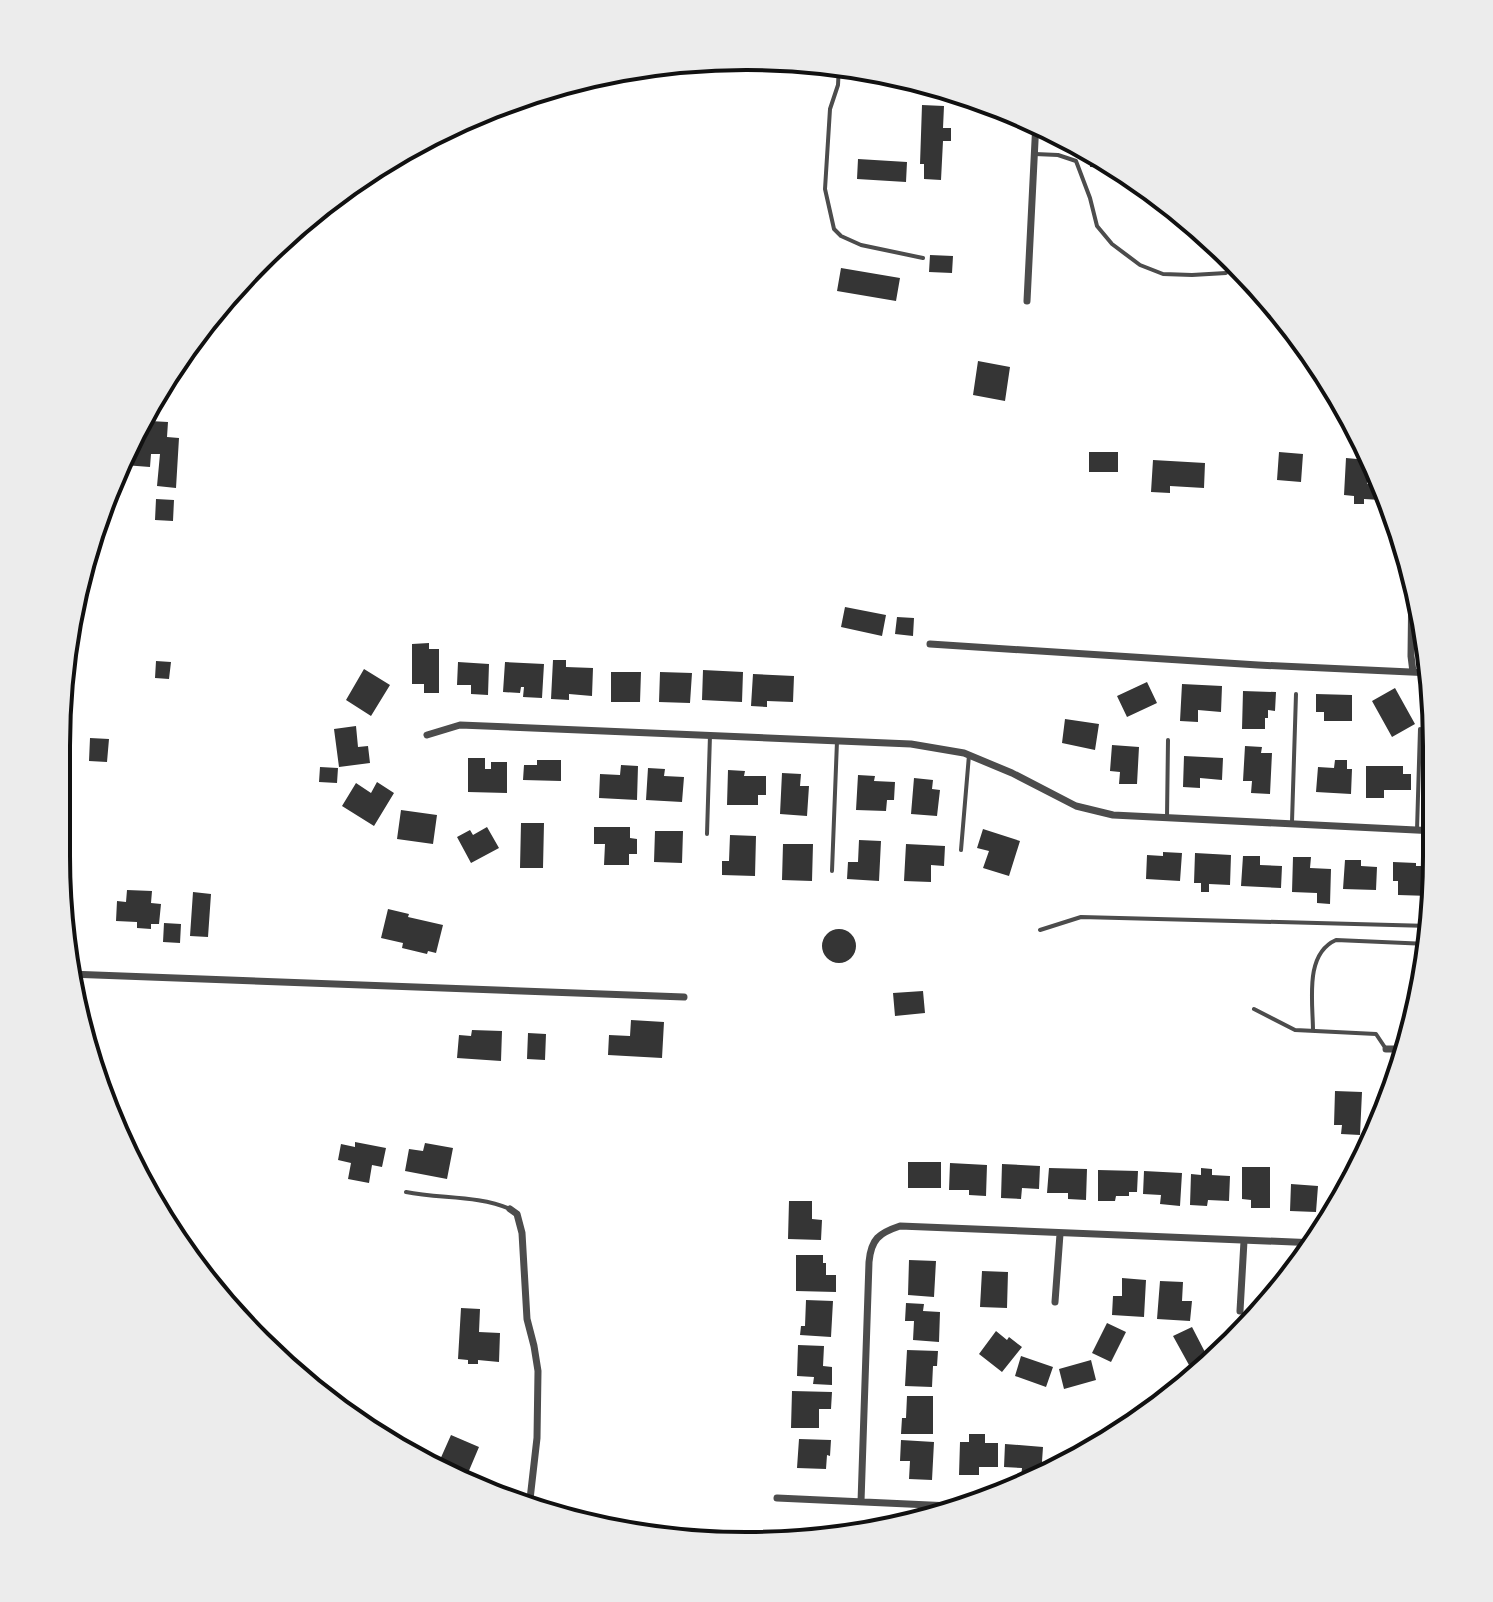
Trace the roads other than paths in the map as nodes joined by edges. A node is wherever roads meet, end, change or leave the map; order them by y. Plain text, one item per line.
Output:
1 (838, 77) edge
2 (1036, 135) edge
3 (1035, 154) junction
4 (923, 258) dead end
5 (1226, 273) dead end
6 (1027, 301) dead end
7 (1411, 624) edge
8 (930, 644) dead end
9 (1413, 672) junction
10 (1419, 672) edge
11 (1296, 694) dead end
12 (1420, 729) dead end
13 (427, 735) dead end
14 (710, 735) junction
15 (1168, 740) dead end
16 (837, 741) junction
17 (969, 755) junction
18 (1167, 819) junction
19 (1292, 824) junction
20 (1417, 830) junction
21 (1423, 830) edge
22 (707, 834) dead end
23 (961, 850) dead end
24 (832, 871) dead end
25 (1419, 926) edge
26 (1040, 930) dead end
27 (1417, 944) edge
28 (81, 974) edge
29 (684, 997) dead end
30 (1254, 1009) dead end
31 (1313, 1031) junction
32 (1386, 1049) joint
33 (1394, 1049) edge
34 (406, 1192) dead end
35 (510, 1209) joint
36 (1060, 1234) junction
37 (1244, 1241) junction
38 (1301, 1243) edge
39 (1055, 1302) dead end
40 (1240, 1311) dead end
41 (530, 1496) edge
42 (777, 1498) dead end
43 (861, 1502) junction
44 (934, 1505) edge

1 - 4 lane
2 - 3 street
3 - 5 lane
3 - 6 street
7 - 9 street
8 - 9 street
9 - 10 street
11 - 19 lane
12 - 20 lane
13 - 14 street
14 - 16 street
14 - 22 lane
15 - 18 lane
16 - 17 street
16 - 24 lane
17 - 18 street
17 - 23 lane
18 - 19 street
19 - 20 street
20 - 21 street
25 - 26 lane
27 - 31 lane
28 - 29 street
30 - 31 lane
31 - 32 lane
32 - 33 street
34 - 35 lane
35 - 41 street
36 - 37 street
36 - 39 street
36 - 43 street
37 - 38 street
37 - 40 street
42 - 43 street
43 - 44 street

